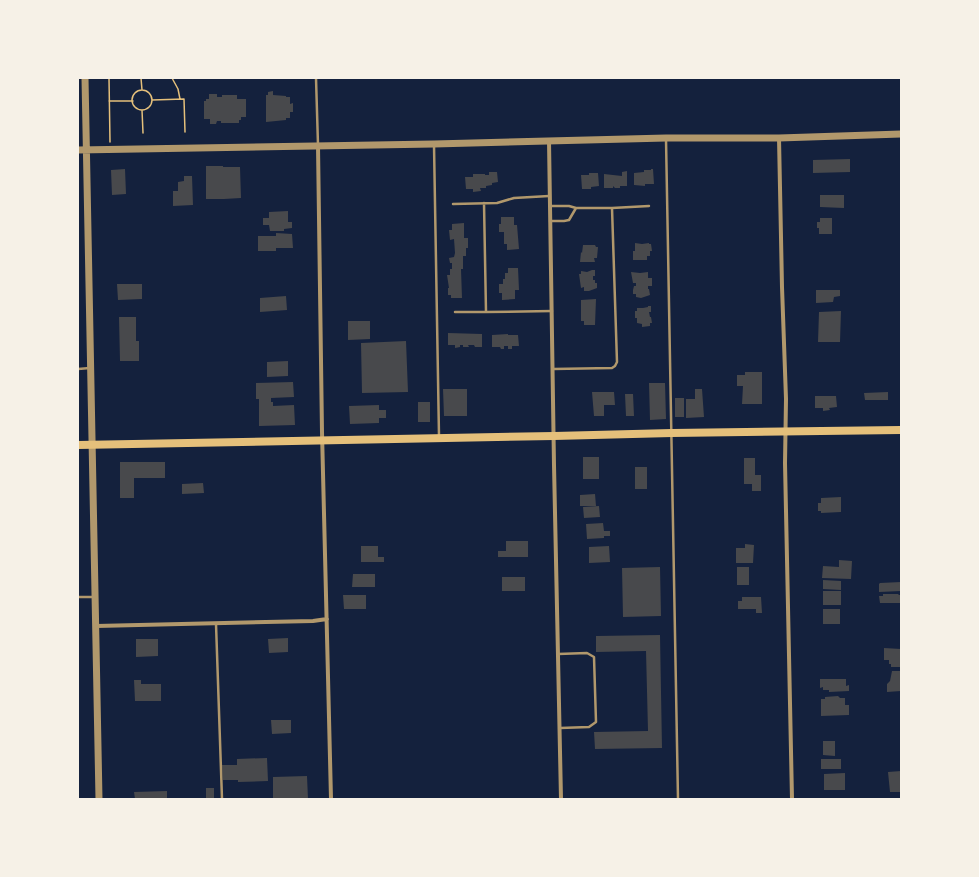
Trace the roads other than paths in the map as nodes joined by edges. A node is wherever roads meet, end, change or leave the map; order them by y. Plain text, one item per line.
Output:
1 (85, 78) edge
2 (316, 78) edge
3 (901, 134) edge
4 (666, 138) junction
5 (779, 138) junction
6 (549, 141) junction
7 (434, 144) junction
8 (318, 146) junction
9 (82, 150) edge
10 (550, 196) junction
11 (484, 203) junction
12 (453, 204) dead end
13 (550, 206) junction
14 (649, 206) dead end
15 (576, 208) junction
16 (612, 208) junction
17 (550, 222) junction
18 (552, 311) junction
19 (454, 312) dead end
20 (486, 312) junction
21 (78, 368) edge
22 (91, 368) junction
23 (553, 369) junction
24 (901, 430) edge
25 (785, 432) junction
26 (672, 433) junction
27 (554, 436) junction
28 (440, 438) junction
29 (323, 440) junction
30 (78, 445) edge
31 (92, 445) junction
32 (78, 597) edge
33 (95, 597) junction
34 (327, 619) junction
35 (216, 623) junction
36 (96, 626) junction
37 (558, 654) junction
38 (560, 728) junction
39 (99, 799) edge
40 (222, 799) edge
41 (331, 799) edge
42 (562, 799) edge
43 (678, 799) edge
44 (792, 799) edge

1 - 9 street
2 - 8 lane
3 - 5 street
4 - 5 street
4 - 6 street
4 - 26 lane
5 - 25 street
6 - 7 street
6 - 10 street
7 - 8 street
7 - 28 lane
8 - 9 street
8 - 29 street
9 - 22 street
10 - 11 lane
10 - 13 street
11 - 12 lane
11 - 20 lane
13 - 15 lane
13 - 17 street
14 - 16 lane
15 - 16 lane
15 - 17 lane
16 - 23 lane
17 - 18 street
18 - 20 lane
18 - 23 street
19 - 20 lane
21 - 22 lane
22 - 31 street
23 - 27 street
24 - 25 main road
25 - 26 main road
25 - 44 street
26 - 27 main road
26 - 43 lane
27 - 28 main road
27 - 37 street
28 - 29 main road
29 - 31 main road
29 - 34 street
30 - 31 main road
31 - 33 street
32 - 33 lane
33 - 36 street
34 - 35 street
34 - 41 street
35 - 36 street
35 - 40 lane
36 - 39 street
37 - 38 street
37 - 38 lane
38 - 42 street

